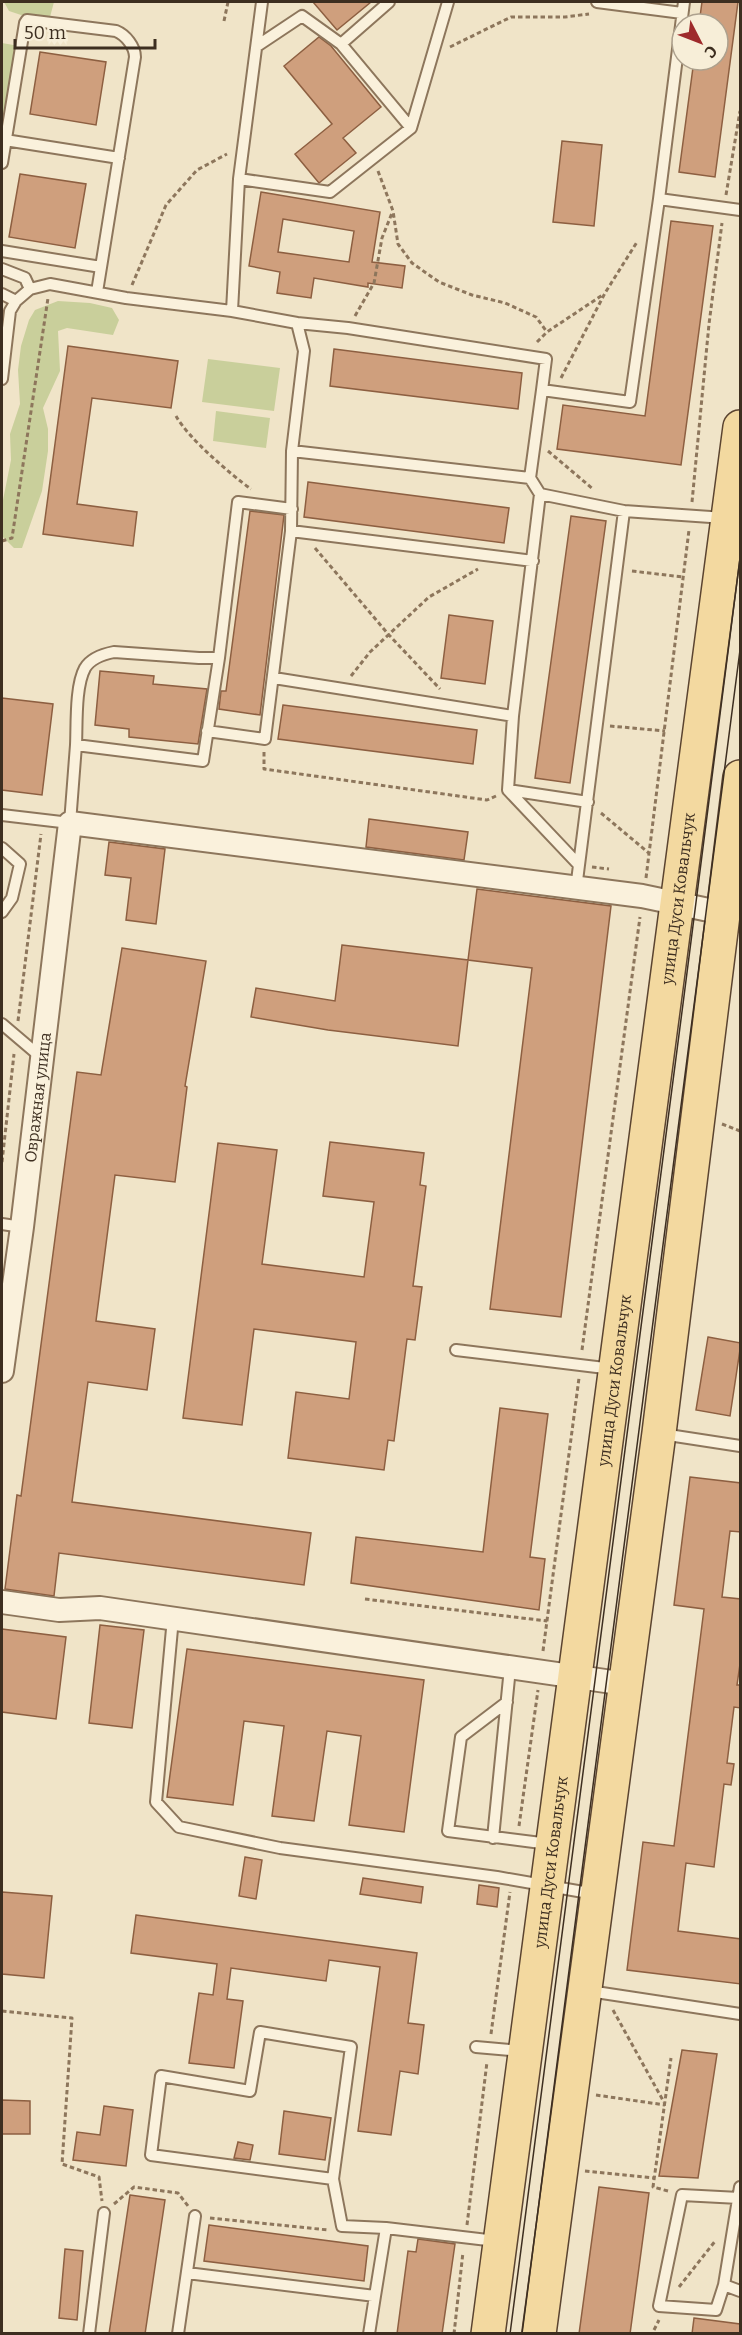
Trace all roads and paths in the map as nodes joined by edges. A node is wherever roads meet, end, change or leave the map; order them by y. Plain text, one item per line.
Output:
1 (228, 2) edge
2 (262, 2) edge
3 (389, 2) edge
4 (448, 2) edge
5 (597, 7) edge
6 (670, 13) edge
7 (224, 21) dead end
8 (341, 44) junction
9 (257, 46) junction
10 (432, 56) junction
11 (675, 72) edge
12 (741, 111) edge
13 (411, 128) junction
14 (5, 140) junction
15 (242, 147) junction
16 (119, 158) junction
17 (372, 158) junction
18 (2, 163) edge
19 (239, 178) junction
20 (658, 205) junction
21 (724, 208) junction
22 (741, 210) edge
23 (393, 211) junction
24 (2, 251) edge
25 (101, 267) junction
26 (2, 269) edge
27 (50, 284) junction
28 (30, 290) junction
29 (97, 292) junction
30 (605, 293) junction
31 (2, 294) edge
32 (126, 298) junction
33 (16, 301) junction
34 (232, 311) junction
35 (297, 323) junction
36 (348, 328) junction
37 (547, 332) junction
38 (524, 356) junction
39 (2, 379) edge
40 (542, 390) junction
41 (554, 392) junction
42 (176, 416) dead end
43 (741, 427) edge
44 (535, 443) junction
45 (292, 451) junction
46 (530, 478) junction
47 (540, 494) junction
48 (277, 507) junction
49 (292, 509) junction
50 (624, 511) junction
51 (691, 516) junction
52 (734, 518) edge
53 (291, 531) junction
54 (303, 533) junction
55 (2, 540) edge
56 (504, 557) junction
57 (533, 561) junction
58 (617, 570) junction
59 (684, 577) junction
60 (389, 635) junction
61 (219, 658) junction
62 (274, 678) junction
63 (340, 689) junction
64 (454, 706) junction
65 (513, 716) junction
66 (597, 725) junction
67 (207, 731) junction
68 (665, 731) junction
69 (265, 739) junction
70 (76, 745) junction
71 (741, 777) edge
72 (508, 790) junction
73 (588, 802) junction
74 (2, 815) edge
75 (43, 820) junction
76 (70, 824) junction
77 (2, 848) edge
78 (650, 854) junction
79 (579, 864) junction
80 (576, 889) junction
81 (642, 896) junction
82 (678, 903) junction
83 (2, 912) edge
84 (723, 913) junction
85 (2, 1024) edge
86 (16, 1036) junction
87 (42, 1058) junction
88 (716, 1122) dead end
89 (741, 1131) edge
90 (2, 1162) edge
91 (12, 1225) edge
92 (456, 1350) dead end
93 (580, 1365) junction
94 (616, 1369) junction
95 (2, 1371) edge
96 (659, 1433) junction
97 (741, 1446) edge
98 (365, 1599) dead end
99 (2, 1602) edge
100 (173, 1618) junction
101 (547, 1621) junction
102 (510, 1668) junction
103 (540, 1673) junction
104 (575, 1678) junction
105 (626, 1684) junction
106 (507, 1702) junction
107 (493, 1838) junction
108 (518, 1840) junction
109 (552, 1845) junction
110 (511, 1880) junction
111 (547, 1886) junction
112 (598, 1895) junction
113 (595, 1992) junction
114 (2, 2011) edge
115 (741, 2014) edge
116 (476, 2047) dead end
117 (489, 2047) junction
118 (525, 2052) junction
119 (671, 2058) dead end
120 (591, 2094) dead end
121 (666, 2105) junction
122 (581, 2171) dead end
123 (654, 2178) junction
124 (333, 2179) junction
125 (740, 2192) edge
126 (682, 2195) junction
127 (104, 2213) joint
128 (195, 2216) dead end
129 (736, 2216) junction
130 (278, 2225) dead end
131 (342, 2226) junction
132 (386, 2228) junction
133 (465, 2236) junction
134 (501, 2241) junction
135 (188, 2273) junction
136 (724, 2285) junction
137 (741, 2291) edge
138 (375, 2296) junction
139 (667, 2307) junction
140 (654, 2330) dead end
141 (89, 2334) edge
142 (178, 2334) edge
143 (369, 2334) edge
144 (454, 2334) edge
145 (488, 2334) edge
146 (539, 2334) edge

1 - 7 path
2 - 9 lane
3 - 8 lane
4 - 10 lane
5 - 6 lane
5 - 10 path
8 - 9 lane
8 - 13 lane
9 - 15 lane
10 - 13 lane
11 - 20 lane
12 - 21 path
13 - 17 lane
14 - 16 lane
14 - 16 lane
14 - 18 lane
15 - 19 lane
15 - 32 path
16 - 25 lane
17 - 19 lane
17 - 23 path
19 - 34 lane
20 - 21 lane
20 - 30 path
20 - 41 lane
21 - 22 lane
21 - 51 path
23 - 36 path
23 - 37 path
24 - 25 lane
25 - 29 lane
26 - 28 lane
27 - 28 lane
27 - 29 lane
27 - 55 path
28 - 33 lane
29 - 32 lane
30 - 37 path
30 - 41 path
31 - 33 lane
32 - 34 lane
33 - 39 lane
34 - 35 lane
35 - 36 lane
35 - 45 lane
36 - 38 lane
37 - 38 path
38 - 40 lane
40 - 41 lane
40 - 44 lane
42 - 48 path
43 - 52 main road, улица Дуси Ковальчук
44 - 46 lane
44 - 50 path
45 - 46 lane
45 - 49 lane
46 - 47 lane
47 - 50 lane
47 - 57 lane
48 - 49 lane
48 - 61 lane
49 - 53 lane
50 - 51 lane
50 - 58 lane
51 - 52 lane
51 - 59 path
52 - 82 main road, улица Дуси Ковальчук
53 - 54 lane
53 - 62 lane
54 - 56 lane
54 - 60 path
56 - 57 lane
56 - 60 path
57 - 65 lane
58 - 59 path
58 - 66 lane
59 - 68 path
60 - 63 path
60 - 64 path
61 - 67 lane
61 - 70 lane
62 - 63 lane
62 - 69 lane
63 - 64 lane
64 - 65 lane
65 - 72 lane
66 - 68 path
66 - 73 lane
67 - 69 lane
67 - 70 lane
68 - 78 path
69 - 72 path
70 - 76 lane
71 - 84 main road
72 - 73 lane
72 - 79 lane
73 - 78 path
73 - 79 lane
74 - 75 lane
75 - 76 lane
75 - 86 path
76 - 80 street
76 - 87 street, Овражная улица
77 - 83 lane
78 - 81 path
79 - 80 lane
80 - 81 street
81 - 82 street
81 - 93 path
82 - 84 street
82 - 94 main road, улица Дуси Ковальчук
84 - 96 main road
85 - 86 lane
86 - 87 lane
86 - 90 path
87 - 91 street, Овражная улица
88 - 89 path
91 - 95 street, Овражная улица
92 - 93 lane
93 - 94 lane
93 - 101 path
94 - 104 main road, улица Дуси Ковальчук
96 - 97 lane
96 - 105 main road
98 - 101 path
99 - 100 street
100 - 102 street
100 - 110 lane
101 - 103 path
102 - 103 street
102 - 106 lane
103 - 104 street
103 - 108 path
104 - 105 street
104 - 109 main road, улица Дуси Ковальчук
105 - 112 main road
106 - 107 lane
106 - 107 lane
107 - 108 lane
108 - 109 lane
109 - 111 main road, улица Дуси Ковальчук
110 - 111 lane
110 - 117 path
111 - 112 lane
111 - 118 main road, улица Дуси Ковальчук
112 - 113 main road
113 - 115 lane
113 - 121 path
113 - 146 main road
114 - 127 path
116 - 117 lane
117 - 118 lane
117 - 133 path
118 - 134 main road, улица Дуси Ковальчук
119 - 121 path
120 - 121 path
121 - 123 path
122 - 123 path
123 - 126 path
124 - 124 lane
124 - 131 lane
125 - 126 lane
125 - 129 lane
126 - 139 lane
127 - 141 lane
128 - 135 lane
129 - 136 lane
129 - 139 path
130 - 131 path
131 - 132 lane
132 - 133 lane
132 - 138 lane
133 - 134 lane
133 - 144 path
134 - 145 main road, улица Дуси Ковальчук
135 - 138 lane
135 - 142 lane
136 - 137 lane
136 - 139 lane
138 - 143 lane
139 - 140 path

